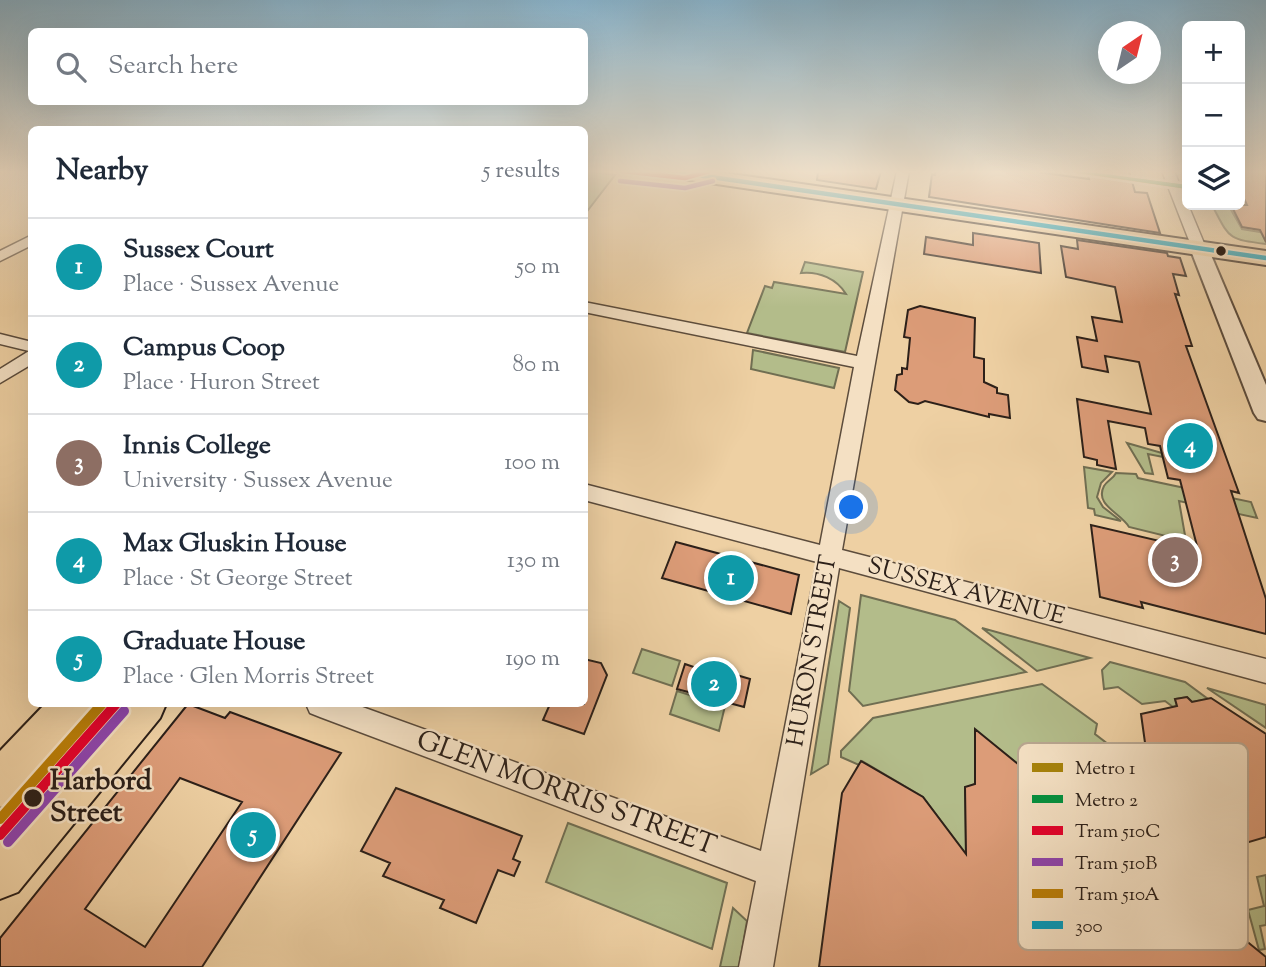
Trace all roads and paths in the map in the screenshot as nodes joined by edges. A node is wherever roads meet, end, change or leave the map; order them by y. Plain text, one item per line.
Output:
1 (895, 216) edge
2 (981, 216) edge
3 (1186, 216) edge
4 (28, 241) edge
5 (1199, 248) junction
6 (0, 257) edge
7 (1266, 258) edge
8 (588, 308) edge
9 (0, 339) edge
10 (28, 346) edge
11 (28, 359) edge
12 (864, 363) junction
13 (0, 377) edge
14 (1266, 413) edge
15 (588, 493) edge
16 (831, 557) junction
17 (1266, 671) edge
18 (72, 707) edge
19 (142, 707) edge
20 (328, 707) edge
21 (0, 784) edge
22 (772, 871) junction
23 (0, 874) edge
24 (756, 967) edge

1 - 12 street, HURON STREET
2 - 5 main road
3 - 5 street
4 - 6 street
5 - 7 main road
5 - 14 street
8 - 12 street
9 - 10 street
11 - 13 street
12 - 16 street, HURON STREET
15 - 16 street, SUSSEX AVENUE
16 - 17 street, SUSSEX AVENUE
16 - 22 street, HURON STREET
18 - 21 main road
19 - 23 main road
20 - 22 street, GLEN MORRIS STREET
22 - 24 street, HURON STREET

